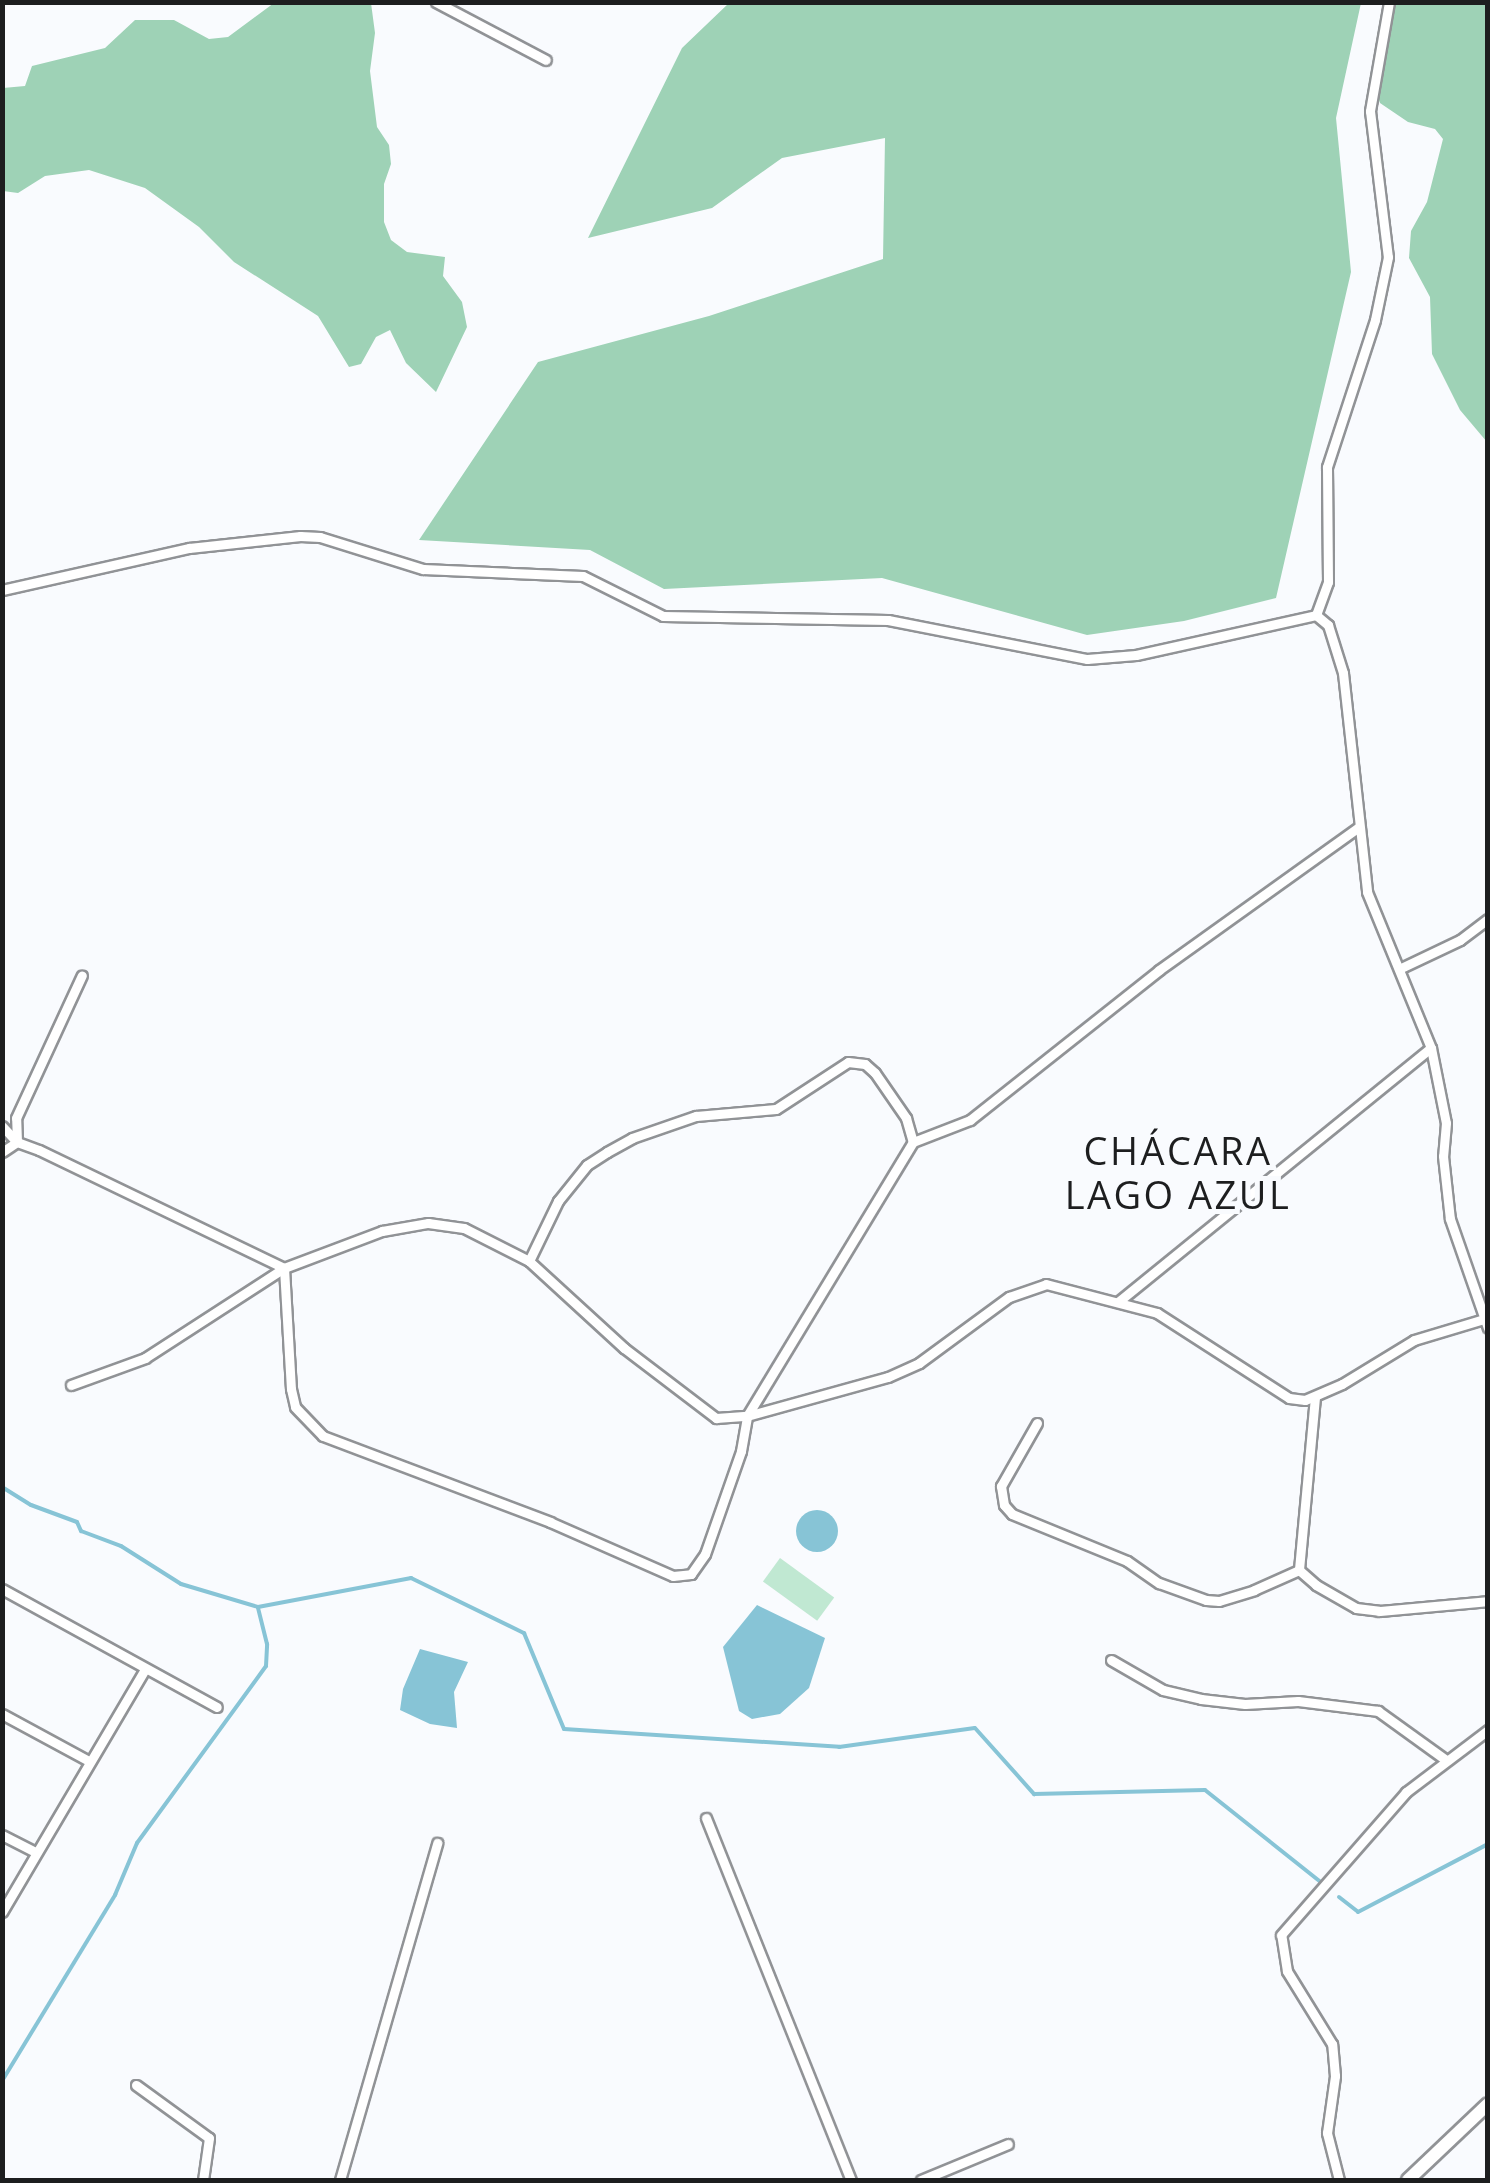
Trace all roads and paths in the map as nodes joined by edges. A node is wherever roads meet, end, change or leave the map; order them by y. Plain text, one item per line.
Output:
1 (436, 2) edge
2 (1390, 2) edge
3 (546, 60) dead end
4 (2, 590) edge
5 (1316, 615) junction
6 (1357, 828) junction
7 (1488, 919) edge
8 (1401, 968) junction
9 (82, 975) dead end
10 (1431, 1048) junction
11 (2, 1126) edge
12 (18, 1142) junction
13 (913, 1142) junction
14 (2, 1152) edge
15 (528, 1261) junction
16 (284, 1268) junction
17 (1118, 1302) junction
18 (1486, 1324) edge
19 (71, 1385) dead end
20 (1315, 1397) junction
21 (747, 1416) junction
22 (1038, 1423) dead end
23 (1299, 1570) junction
24 (2, 1589) edge
25 (1488, 1601) edge
26 (1111, 1660) dead end
27 (145, 1669) junction
28 (217, 1707) dead end
29 (2, 1714) edge
30 (1488, 1730) edge
31 (1446, 1760) junction
32 (89, 1762) junction
33 (706, 1818) dead end
34 (2, 1835) edge
35 (436, 1843) dead end
36 (36, 1852) junction
37 (2, 1912) edge
38 (136, 2085) dead end
39 (1488, 2104) edge
40 (1008, 2144) dead end
41 (204, 2180) edge
42 (340, 2180) edge
43 (850, 2180) edge
44 (920, 2180) edge
45 (1339, 2180) edge
46 (1408, 2180) edge

1 - 3 street
2 - 5 street
4 - 5 street
5 - 6 street
6 - 8 street
6 - 13 street
7 - 8 street
8 - 10 street
9 - 12 street
10 - 17 street
10 - 18 street
11 - 12 street
12 - 14 street
12 - 16 street
13 - 15 street
13 - 21 street
15 - 16 street
15 - 21 street
16 - 19 street
16 - 21 street
17 - 20 street
17 - 21 street
18 - 20 street
20 - 23 street
22 - 23 street
23 - 25 street
24 - 27 street
26 - 31 street
27 - 28 street
27 - 32 street
29 - 32 street
30 - 31 street
31 - 45 street
32 - 36 street
33 - 43 street
34 - 36 street
35 - 42 street
36 - 37 street
38 - 41 street
39 - 46 street
40 - 44 street

